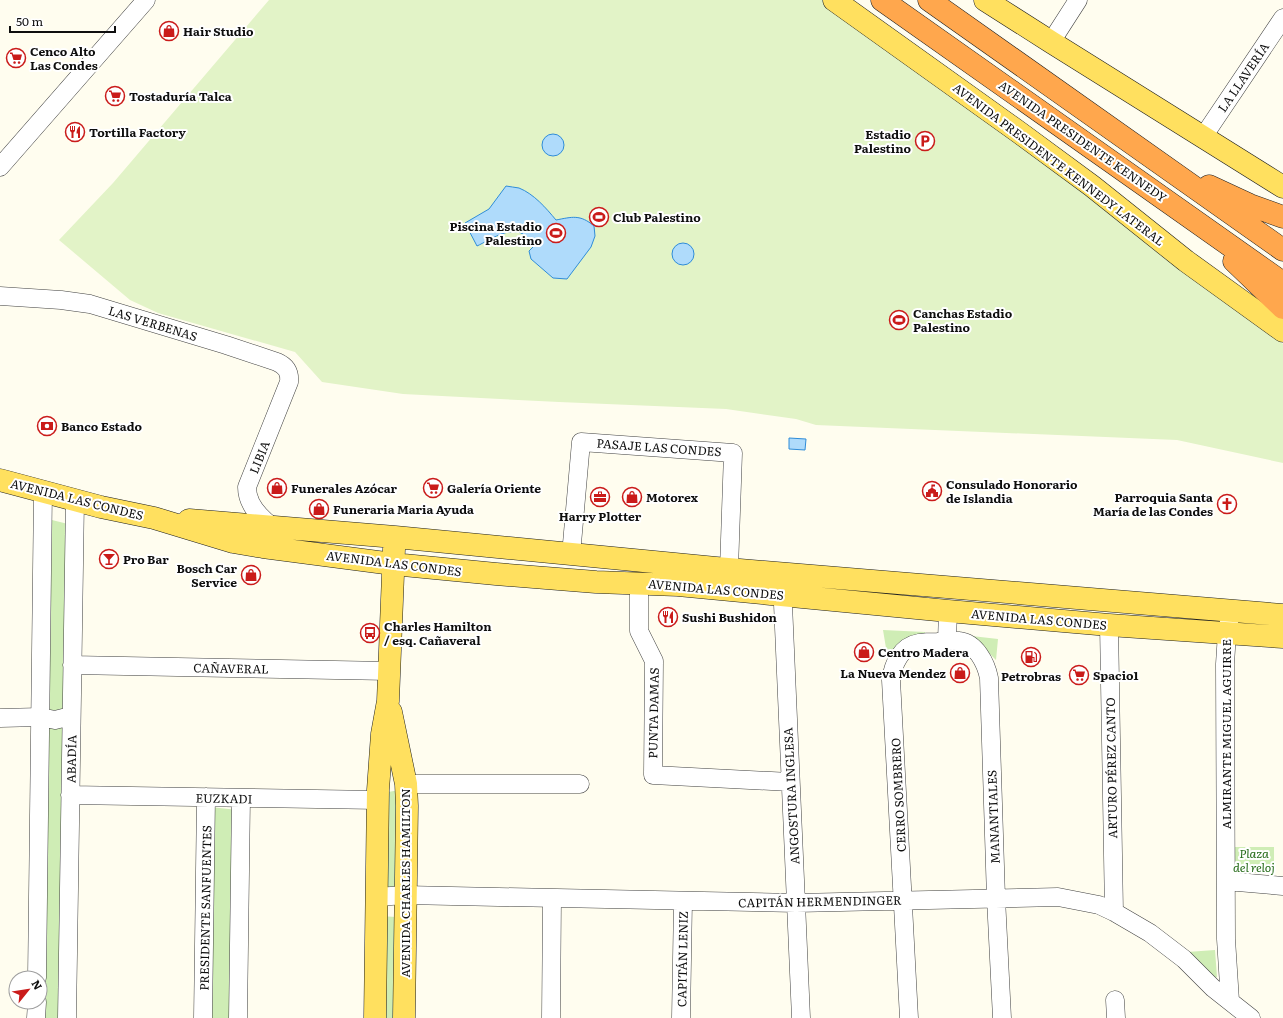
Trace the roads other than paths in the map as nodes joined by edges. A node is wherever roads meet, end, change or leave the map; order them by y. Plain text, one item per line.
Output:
1 (146, 0) edge
2 (834, 0) edge
3 (868, 0) edge
4 (882, 0) edge
5 (929, 0) edge
6 (985, 0) edge
7 (1078, 0) edge
8 (1282, 21) edge
9 (921, 26) junction
10 (1051, 42) junction
11 (1203, 137) junction
12 (0, 167) edge
13 (1174, 173) junction
14 (1283, 187) edge
15 (1283, 217) edge
16 (1202, 226) junction
17 (1283, 250) edge
18 (1283, 283) edge
19 (0, 296) edge
20 (1283, 308) edge
21 (1283, 331) edge
22 (290, 382) joint
23 (0, 480) edge
24 (43, 492) junction
25 (74, 500) junction
26 (154, 518) junction
27 (273, 527) junction
28 (395, 538) junction
29 (571, 555) junction
30 (393, 564) junction
31 (729, 569) junction
32 (639, 583) junction
33 (782, 584) junction
34 (1231, 610) junction
35 (948, 611) junction
36 (1283, 615) edge
37 (1109, 625) junction
38 (1227, 633) junction
39 (1283, 637) edge
40 (947, 641) junction
41 (72, 665) junction
42 (389, 671) junction
43 (388, 701) junction
44 (71, 716) junction
45 (40, 717) junction
46 (0, 718) edge
47 (790, 782) junction
48 (406, 784) junction
49 (580, 784) dead end
50 (70, 795) junction
51 (378, 795) junction
52 (206, 797) junction
53 (241, 798) junction
54 (1226, 881) junction
55 (1283, 886) edge
56 (405, 895) junction
57 (377, 897) junction
58 (552, 898) junction
59 (996, 898) junction
60 (903, 900) junction
61 (683, 901) junction
62 (796, 903) junction
63 (1114, 912) junction
64 (37, 970) edge
65 (1230, 1002) junction
66 (67, 1018) edge
67 (203, 1018) edge
68 (238, 1018) edge
69 (375, 1018) edge
70 (404, 1018) edge
71 (551, 1018) edge
72 (681, 1018) edge
73 (801, 1018) edge
74 (909, 1018) edge
75 (1002, 1018) edge
76 (1251, 1018) edge

1 - 12 street
2 - 21 main road, AVENIDA PRESIDENTE KENNEDY LATERAL
3 - 9 highway
4 - 9 highway, AVENIDA PRESIDENTE KENNEDY
5 - 13 highway
6 - 10 main road
7 - 10 street
8 - 11 street, LA LLAVERÍA
9 - 16 highway, AVENIDA PRESIDENTE KENNEDY
10 - 11 main road
11 - 14 main road
13 - 15 highway
13 - 17 highway
16 - 18 highway, AVENIDA PRESIDENTE KENNEDY
16 - 20 highway
19 - 22 street, LAS VERBENAS
22 - 27 street, LIBIA
23 - 24 main road, AVENIDA LAS CONDES
24 - 25 main road, AVENIDA LAS CONDES
24 - 45 street
25 - 26 main road, AVENIDA LAS CONDES
25 - 41 street, ABADÍA
26 - 27 main road, AVENIDA LAS CONDES
26 - 30 main road, AVENIDA LAS CONDES
27 - 28 main road, AVENIDA LAS CONDES
28 - 29 main road, AVENIDA LAS CONDES
28 - 30 main road, AVENIDA CHARLES HAMILTON
29 - 31 main road, AVENIDA LAS CONDES
29 - 31 street, PASAJE LAS CONDES
30 - 32 main road, AVENIDA LAS CONDES
30 - 42 main road, AVENIDA CHARLES HAMILTON
31 - 33 main road, AVENIDA LAS CONDES
32 - 33 main road, AVENIDA LAS CONDES
32 - 47 street, PUNTA DAMAS
33 - 34 main road, AVENIDA LAS CONDES
33 - 35 main road, AVENIDA LAS CONDES
33 - 47 street, ANGOSTURA INGLESA
34 - 36 main road, AVENIDA LAS CONDES
34 - 38 street, ALMIRANTE MIGUEL AGUIRRE
35 - 37 main road, AVENIDA LAS CONDES
35 - 40 street
37 - 38 main road, AVENIDA LAS CONDES
37 - 63 street, ARTURO PÉREZ CANTO
38 - 39 main road, AVENIDA LAS CONDES
38 - 54 street, ALMIRANTE MIGUEL AGUIRRE
40 - 59 street, MANANTIALES
40 - 60 street, CERRO SOMBRERO
41 - 42 street, CAÑAVERAL
41 - 44 street, ABADÍA
42 - 43 main road, AVENIDA CHARLES HAMILTON
43 - 48 main road, AVENIDA CHARLES HAMILTON
43 - 51 main road, AVENIDA CHARLES HAMILTON
44 - 45 street
44 - 50 street, ABADÍA
45 - 46 street
45 - 64 street
47 - 62 street, ANGOSTURA INGLESA
48 - 49 street
48 - 51 main road
48 - 56 main road, AVENIDA CHARLES HAMILTON
50 - 52 street, EUZKADI
50 - 66 street, ABADÍA
51 - 53 street, EUZKADI
51 - 57 main road, AVENIDA CHARLES HAMILTON
52 - 53 street, EUZKADI
52 - 67 street, PRESIDENTE SANFUENTES
53 - 68 street
54 - 55 street
54 - 65 street, ALMIRANTE MIGUEL AGUIRRE
56 - 57 street, CAPITÁN HERMENDINGER
56 - 58 street, CAPITÁN HERMENDINGER
56 - 70 main road, AVENIDA CHARLES HAMILTON
57 - 69 main road, AVENIDA CHARLES HAMILTON
58 - 61 street, CAPITÁN HERMENDINGER
58 - 71 street
59 - 60 street, CAPITÁN HERMENDINGER
59 - 63 street, CAPITÁN HERMENDINGER
59 - 75 street, MANANTIALES
60 - 62 street, CAPITÁN HERMENDINGER
60 - 74 street, CERRO SOMBRERO
61 - 62 street, CAPITÁN HERMENDINGER
61 - 72 street, CAPITÁN LENIZ
62 - 73 street, ANGOSTURA INGLESA
63 - 65 street, CAPITÁN HERMENDINGER
65 - 76 street, CAPITÁN HERMENDINGER

